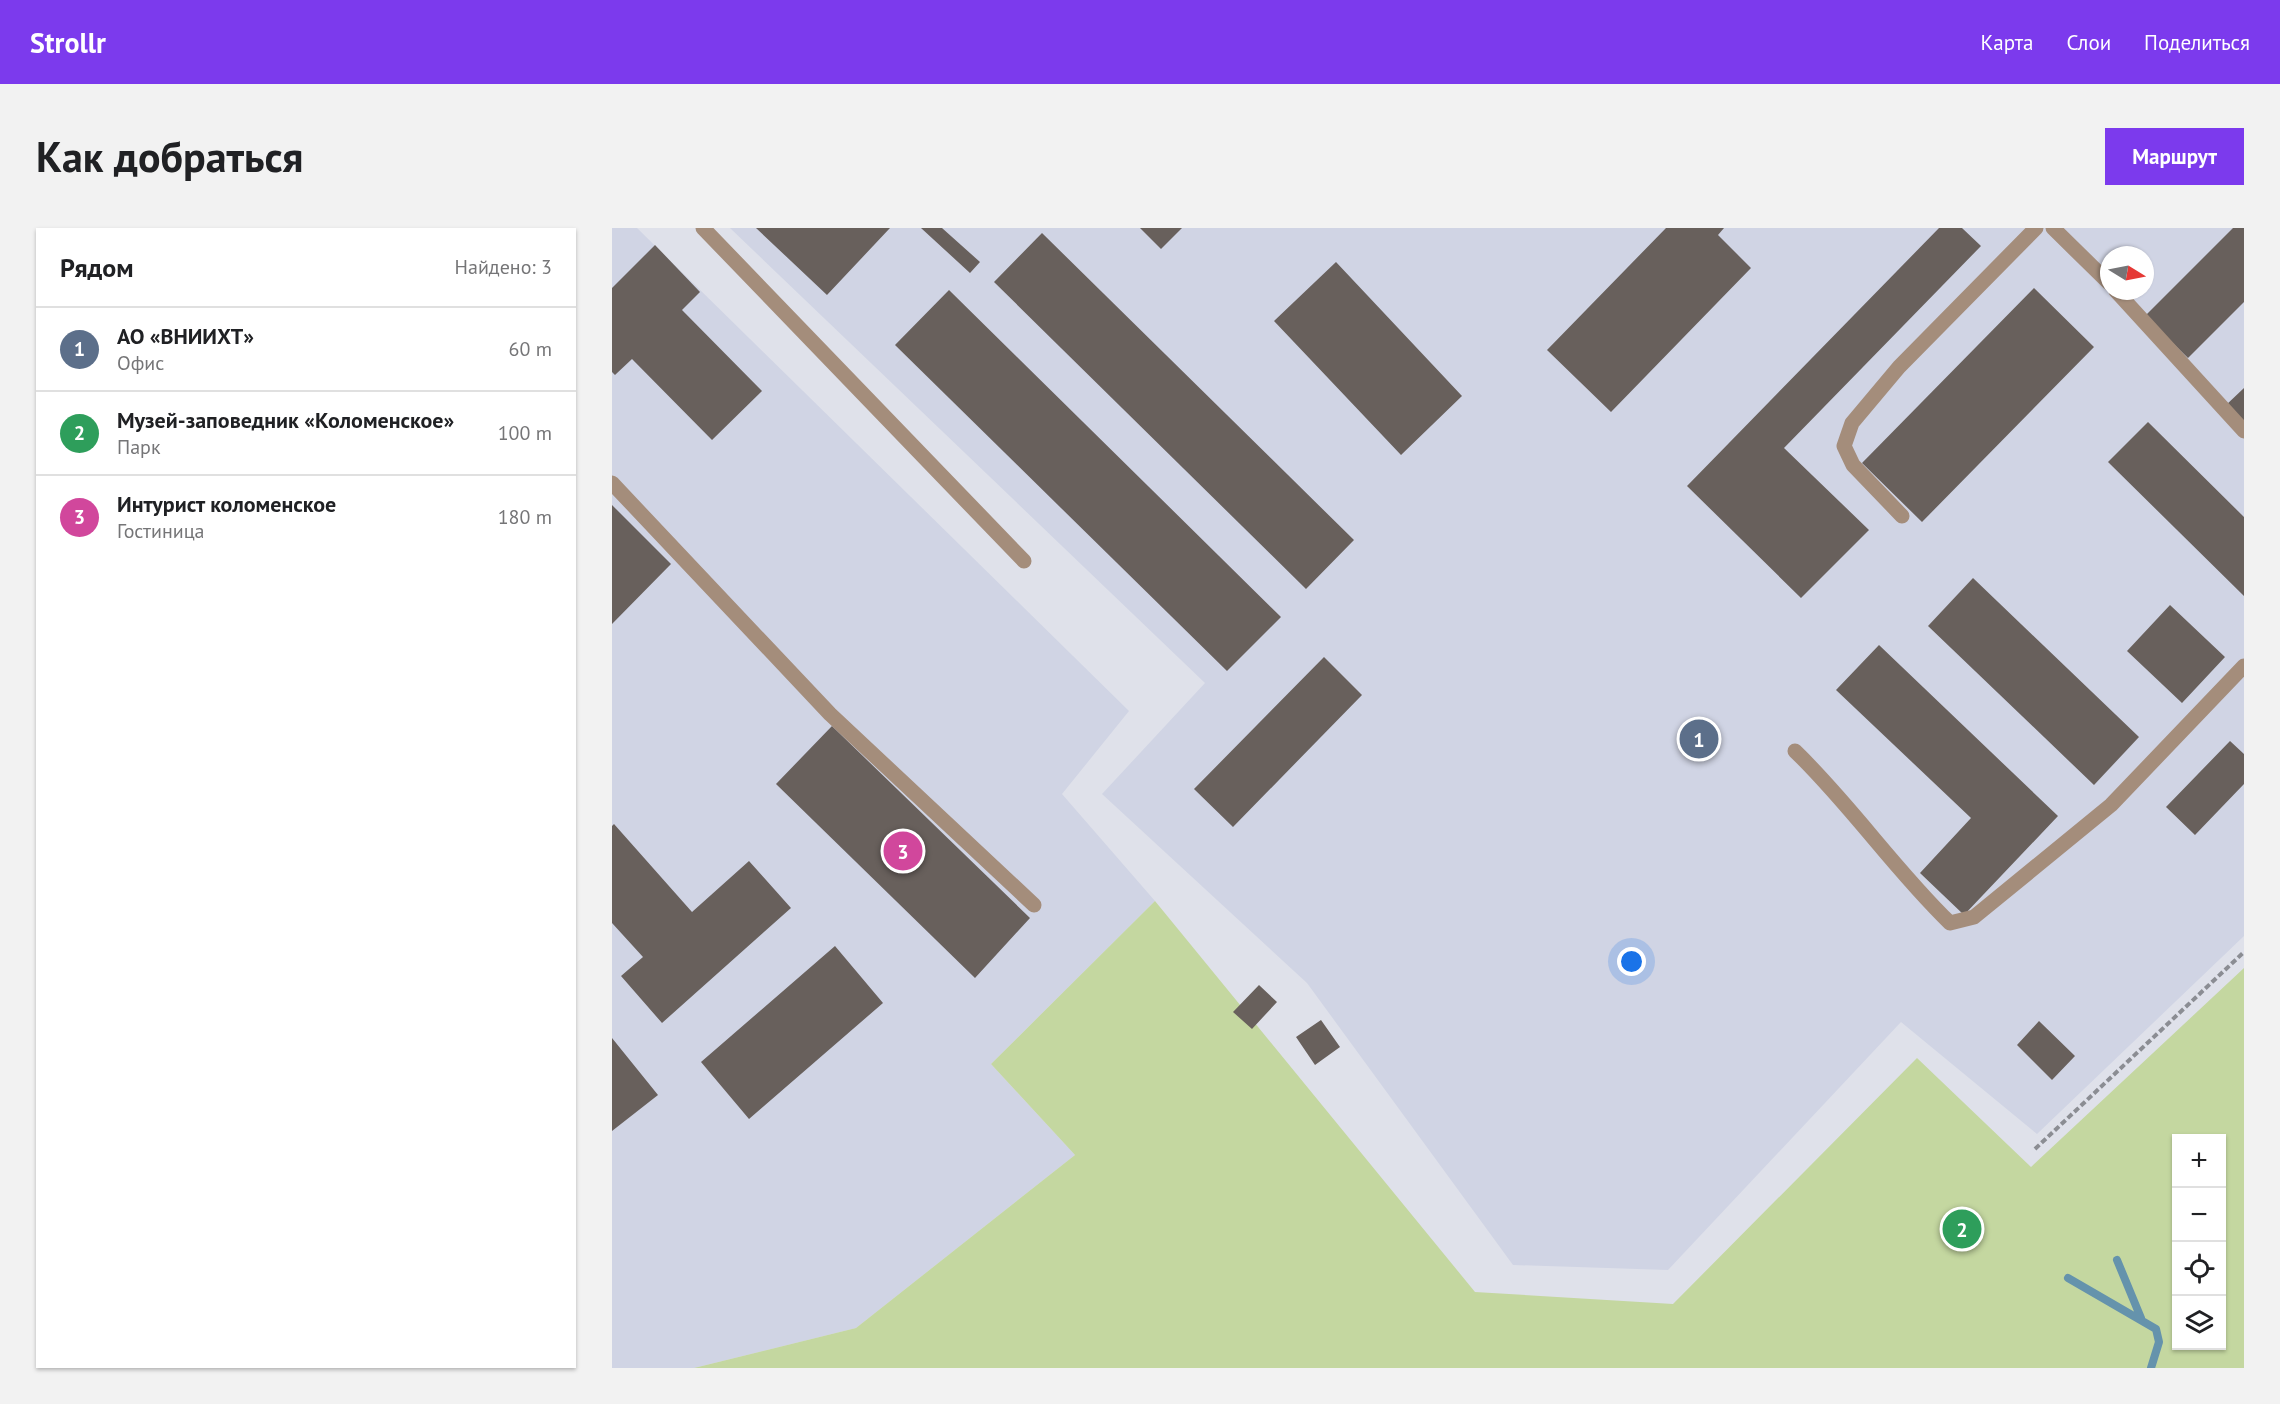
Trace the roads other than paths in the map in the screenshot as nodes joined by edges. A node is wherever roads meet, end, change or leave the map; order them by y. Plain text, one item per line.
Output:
1 (703, 228) edge
2 (2036, 228) edge
3 (2053, 228) edge
4 (2100, 274) edge
5 (2124, 300) edge
6 (2244, 431) edge
7 (612, 483) edge
8 (1902, 516) dead end
9 (1024, 561) dead end
10 (2244, 666) edge
11 (1795, 751) dead end
12 (1035, 906) dead end

1 - 9 lane
2 - 8 lane
3 - 4 lane
5 - 6 lane
7 - 12 lane
10 - 11 lane

